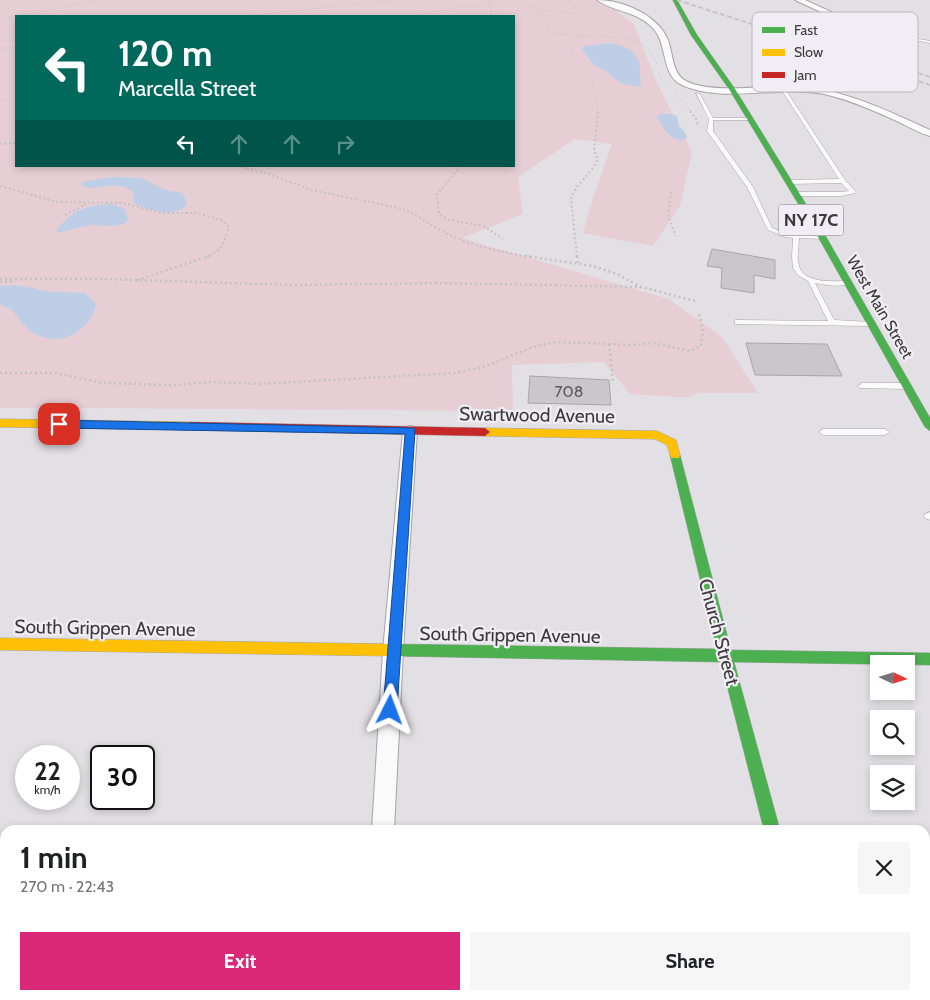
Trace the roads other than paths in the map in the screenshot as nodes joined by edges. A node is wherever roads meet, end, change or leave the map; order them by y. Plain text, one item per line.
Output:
1 (601, 0) edge
2 (675, 0) edge
3 (799, 0) edge
4 (826, 12) edge
5 (732, 89) junction
6 (752, 89) edge
7 (786, 92) edge
8 (826, 92) edge
9 (698, 94) dead end
10 (711, 119) junction
11 (750, 119) junction
12 (930, 133) edge
13 (843, 181) junction
14 (789, 182) junction
15 (796, 194) junction
16 (796, 236) junction
17 (822, 238) junction
18 (810, 279) junction
19 (848, 283) junction
20 (737, 322) dead end
21 (836, 323) junction
22 (870, 324) junction
23 (862, 386) dead end
24 (906, 386) junction
25 (0, 423) edge
26 (930, 428) edge
27 (410, 431) junction
28 (822, 432) dead end
29 (885, 432) dead end
30 (663, 437) joint
31 (0, 644) edge
32 (393, 651) junction
33 (726, 656) junction
34 (930, 659) edge
35 (383, 825) edge
36 (771, 825) edge

1 - 5 street
2 - 5 street, West Main Street / NY 17C
3 - 4 street
5 - 6 street
5 - 11 street, West Main Street / NY 17C
7 - 13 lane
8 - 12 street
9 - 10 lane
10 - 11 lane
10 - 16 lane
11 - 14 street, West Main Street / NY 17C
13 - 14 lane
13 - 15 lane
14 - 15 street, West Main Street / NY 17C
15 - 17 street, West Main Street / NY 17C
16 - 17 lane
16 - 18 lane
17 - 19 street, West Main Street / NY 17C
18 - 19 lane
18 - 21 lane
19 - 22 street, West Main Street / NY 17C
20 - 21 lane
21 - 22 lane
22 - 24 street, West Main Street / NY 17C
23 - 24 lane
24 - 26 street, West Main Street / NY 17C
25 - 27 street, Swartwood Avenue
27 - 30 street, Swartwood Avenue
27 - 32 street
28 - 29 lane
30 - 33 street, Church Street
31 - 32 street, South Grippen Avenue
32 - 33 street, South Grippen Avenue
32 - 35 street
33 - 34 street, South Grippen Avenue
33 - 36 street, Church Street

